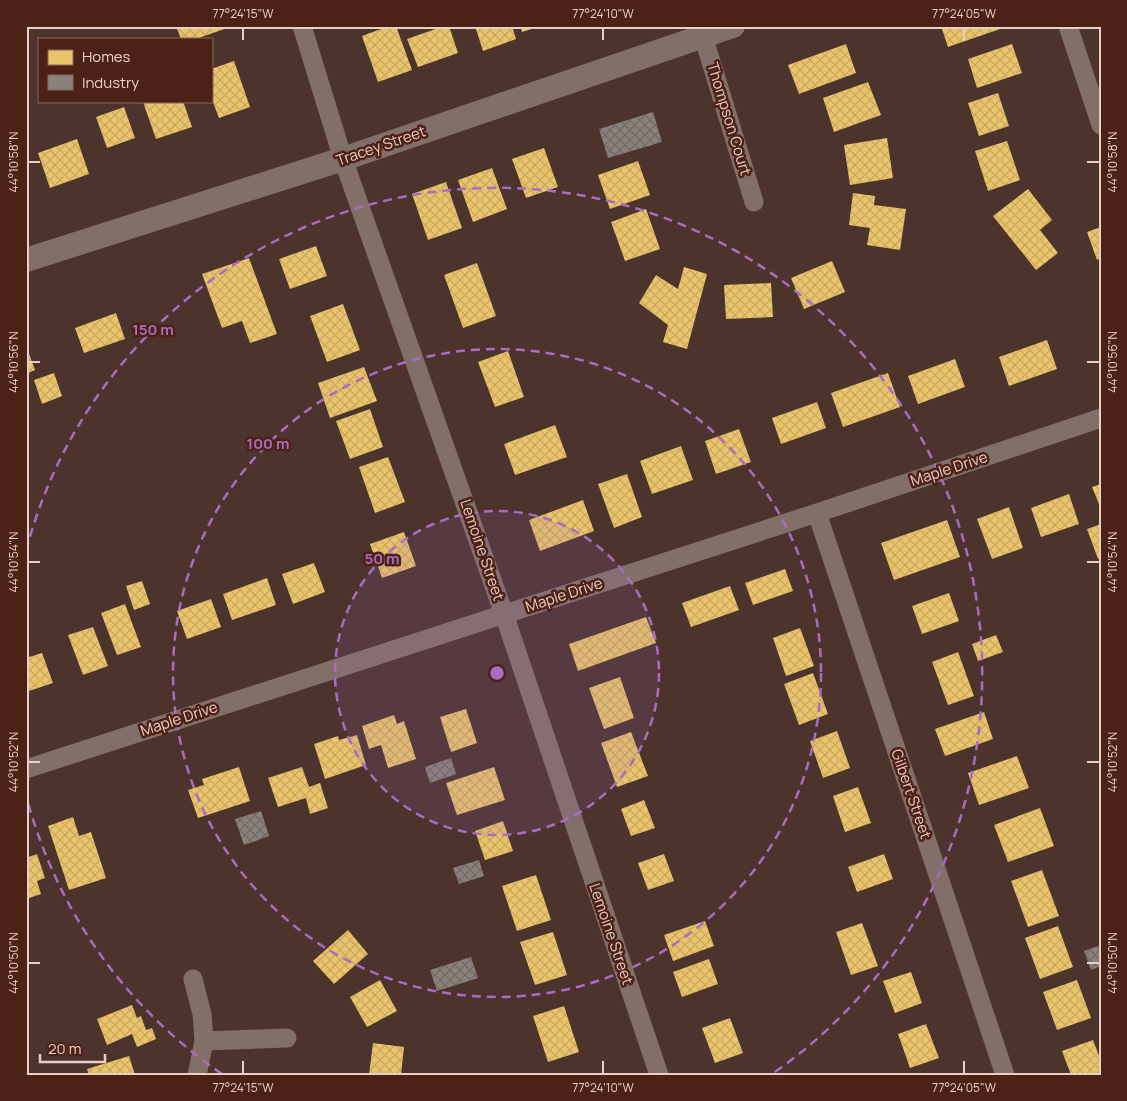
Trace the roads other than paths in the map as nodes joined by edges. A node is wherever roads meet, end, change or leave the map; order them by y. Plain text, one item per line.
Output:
1 (302, 26) edge
2 (733, 26) edge
3 (1068, 26) edge
4 (701, 31) edge
5 (1101, 125) edge
6 (343, 159) junction
7 (754, 202) dead end
8 (26, 260) edge
9 (1101, 418) edge
10 (816, 513) junction
11 (504, 614) junction
12 (26, 768) edge
13 (193, 979) dead end
14 (287, 1038) dead end
15 (204, 1041) junction
16 (197, 1075) edge
17 (659, 1075) edge
18 (1005, 1075) edge

1 - 6 street, Lemoine Street
2 - 4 street, Tracey Street
3 - 5 street
4 - 6 street, Tracey Street
4 - 7 street, Thompson Court
6 - 8 street, Tracey Street
6 - 11 street, Lemoine Street
9 - 10 street, Maple Drive
10 - 11 street, Maple Drive
10 - 18 street, Gilbert Street
11 - 12 street, Maple Drive
11 - 17 street, Lemoine Street
13 - 15 street
14 - 15 street
15 - 16 street

